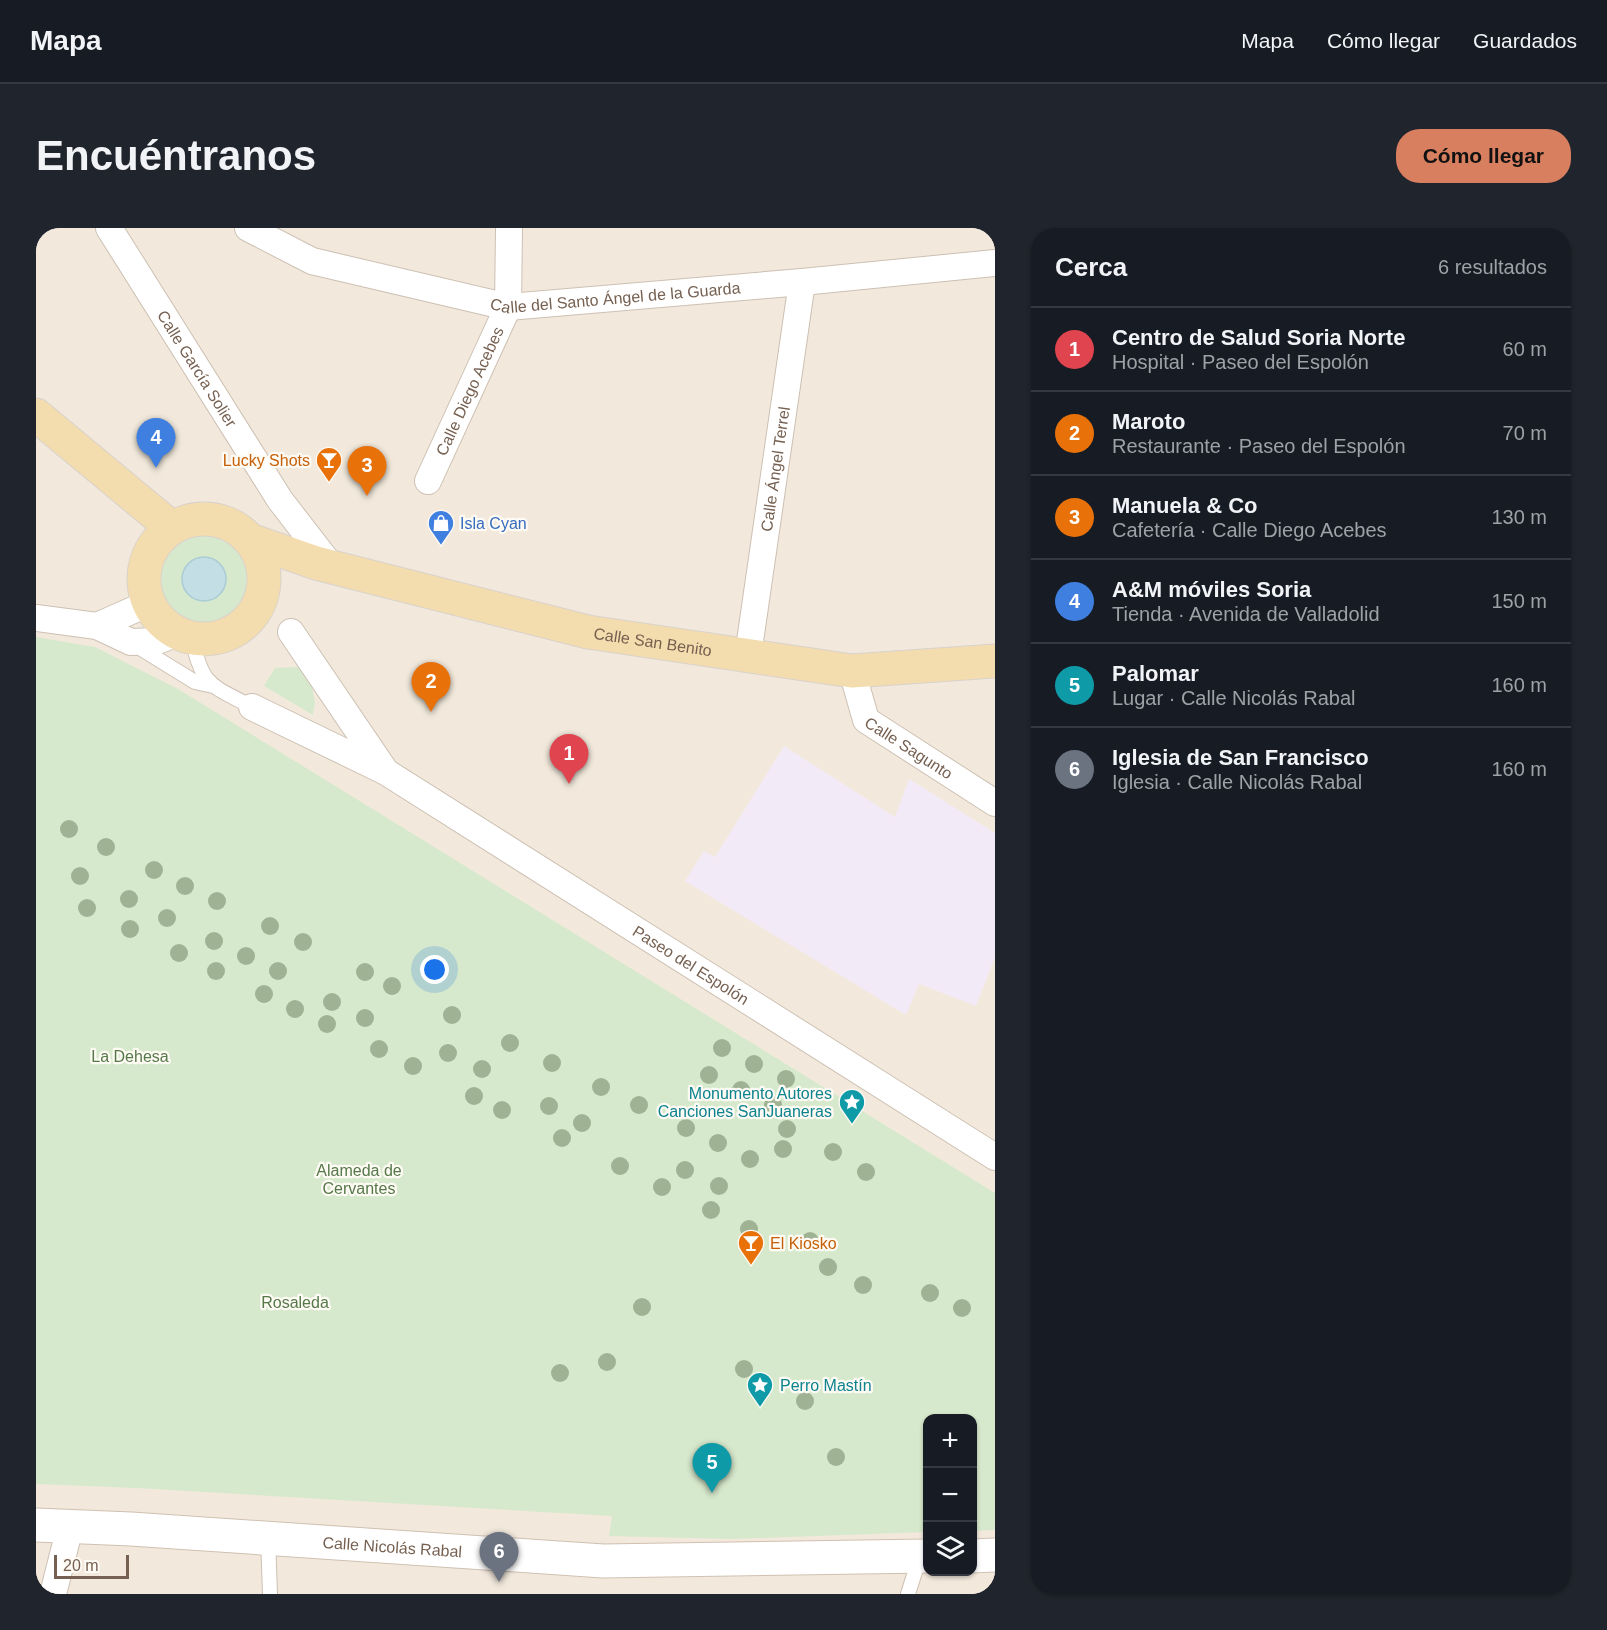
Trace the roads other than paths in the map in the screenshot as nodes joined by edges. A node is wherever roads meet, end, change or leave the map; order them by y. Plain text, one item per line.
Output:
1 (109, 228) edge
2 (248, 228) edge
3 (509, 228) edge
4 (995, 263) edge
5 (802, 282) junction
6 (508, 307) junction
7 (36, 415) edge
8 (428, 480) dead end
9 (172, 528) junction
10 (250, 540) junction
11 (323, 564) junction
12 (264, 589) junction
13 (149, 603) junction
14 (36, 618) edge
15 (98, 626) junction
16 (291, 632) dead end
17 (185, 636) junction
18 (131, 642) junction
19 (748, 656) junction
20 (995, 661) edge
21 (852, 671) junction
22 (213, 686) junction
23 (251, 710) joint
24 (386, 772) junction
25 (995, 803) edge
26 (995, 1157) edge
27 (36, 1525) edge
28 (70, 1527) junction
29 (268, 1538) junction
30 (995, 1555) edge
31 (923, 1556) edge
32 (977, 1556) edge
33 (923, 1558) edge
34 (52, 1594) edge
35 (270, 1594) edge
36 (908, 1594) edge

1 - 11 street, Calle García Solier
2 - 6 street, Calle del Santo Ángel de la Guarda
3 - 6 street, Calle Diego Acebes
4 - 5 street, Calle del Santo Ángel de la Guarda
5 - 6 street, Calle del Santo Ángel de la Guarda
5 - 19 street, Calle Ángel Terrel
6 - 8 street, Calle Diego Acebes
7 - 9 main road
9 - 10 main road
9 - 13 main road
10 - 11 main road, Calle San Benito
10 - 12 main road
11 - 12 main road
11 - 19 main road, Calle San Benito
12 - 17 main road
13 - 15 street
13 - 17 main road
14 - 15 street
15 - 18 street
16 - 24 street, Paseo del Espolón
17 - 18 street
17 - 22 lane
18 - 22 lane
19 - 21 main road, Calle San Benito
20 - 21 main road, Calle San Benito
21 - 25 street, Calle Sagunto
22 - 23 lane
23 - 24 street, Paseo del Espolón
24 - 26 street, Paseo del Espolón
27 - 28 street, Calle Nicolás Rabal
28 - 29 street, Calle Nicolás Rabal
28 - 34 street
29 - 31 street, Calle Nicolás Rabal
29 - 35 lane
30 - 32 street
33 - 36 lane

